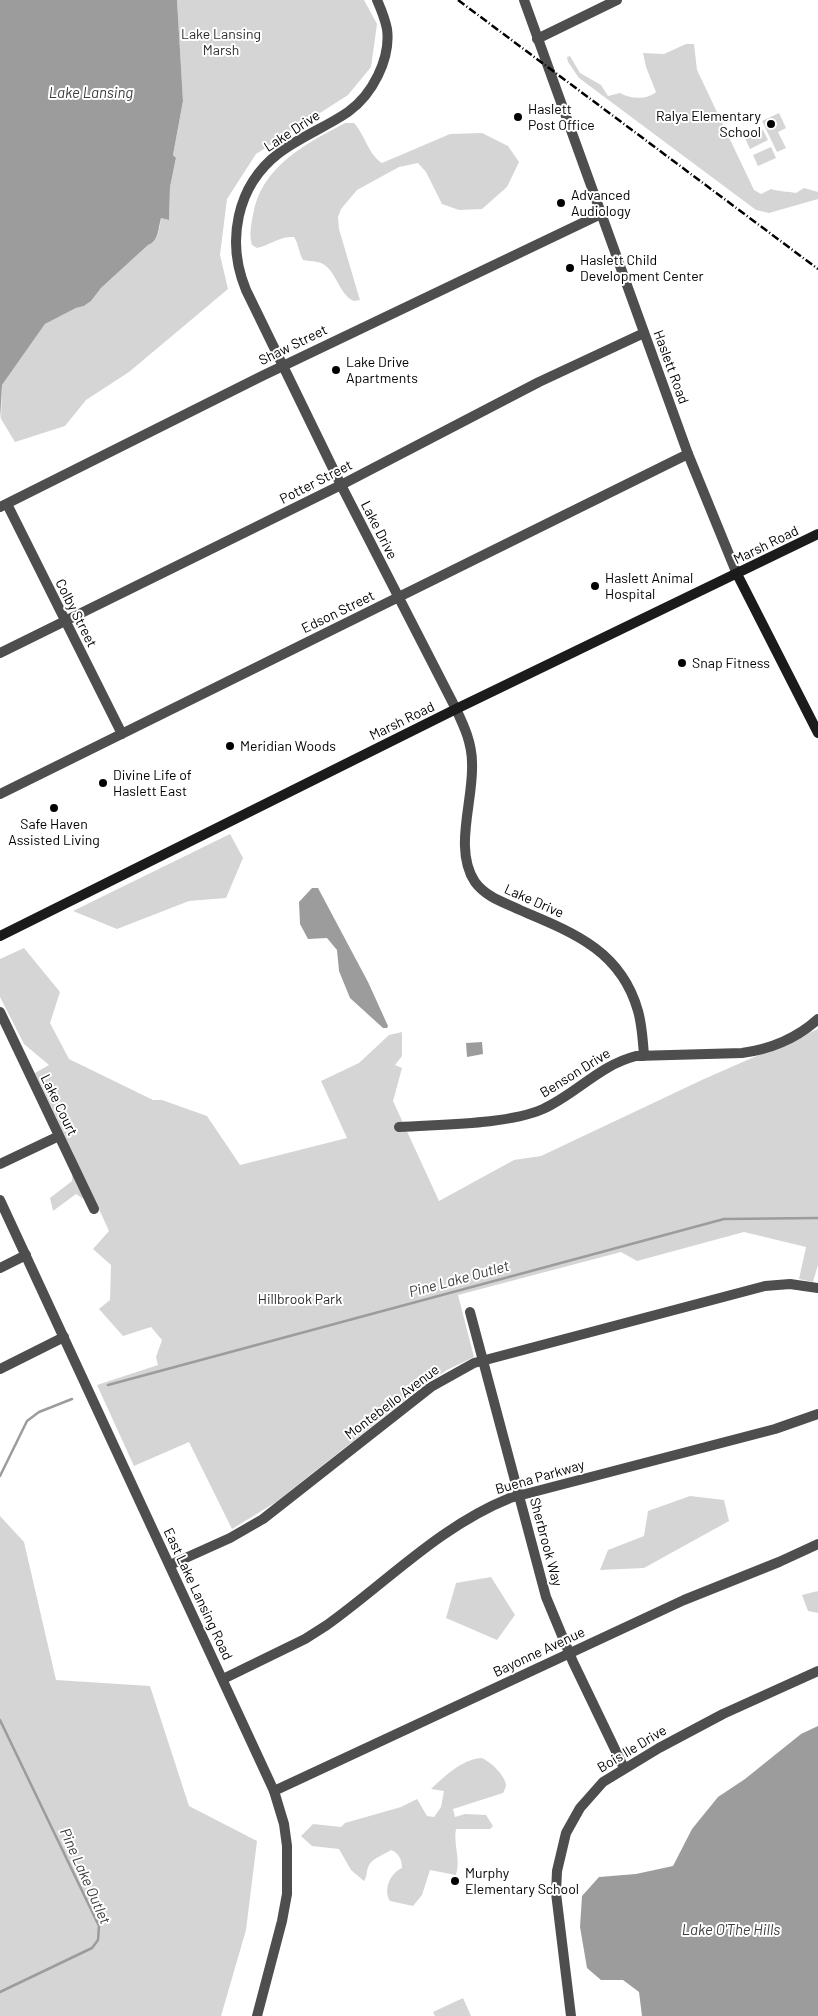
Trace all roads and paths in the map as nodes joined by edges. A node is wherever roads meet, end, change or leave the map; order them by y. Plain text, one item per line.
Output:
1 (377, 0) edge
2 (524, 0) edge
3 (617, 0) edge
4 (537, 39) junction
5 (601, 214) junction
6 (644, 333) junction
7 (283, 365) junction
8 (688, 454) junction
9 (341, 485) junction
10 (3, 506) edge
11 (818, 534) edge
12 (737, 574) junction
13 (398, 597) junction
14 (65, 622) junction
15 (0, 653) edge
16 (456, 709) junction
17 (818, 732) edge
18 (122, 734) junction
19 (0, 794) edge
20 (0, 936) edge
21 (0, 1012) edge
22 (818, 1019) edge
23 (644, 1056) junction
24 (399, 1127) dead end
25 (59, 1136) junction
26 (0, 1164) edge
27 (0, 1200) edge
28 (94, 1209) dead end
29 (26, 1254) junction
30 (0, 1268) edge
31 (818, 1288) edge
32 (470, 1312) dead end
33 (64, 1337) junction
34 (483, 1360) junction
35 (0, 1369) edge
36 (818, 1414) edge
37 (520, 1496) junction
38 (818, 1544) edge
39 (170, 1565) junction
40 (569, 1653) junction
41 (818, 1671) edge
42 (223, 1679) junction
43 (624, 1768) junction
44 (274, 1791) junction
45 (256, 2016) edge
46 (571, 2016) edge

1 - 7 street, Lake Drive
2 - 4 street, Haslett Road
3 - 4 street
4 - 5 street, Haslett Road
5 - 6 street, Haslett Road
5 - 7 street, Shaw Street
6 - 8 street, Haslett Road
6 - 9 street, Potter Street
7 - 9 street, Lake Drive
7 - 10 street, Shaw Street
8 - 12 street, Haslett Road
8 - 13 street, Edson Street
9 - 13 street, Lake Drive
9 - 14 street, Potter Street
10 - 14 street, Colby Street
11 - 12 main road, Marsh Road
12 - 16 main road, Marsh Road
12 - 17 main road, Haslett Road
13 - 16 street, Lake Drive
13 - 18 street, Edson Street
14 - 15 street, Potter Street
14 - 18 street, Colby Street
16 - 20 main road, Marsh Road
16 - 23 street, Lake Drive
18 - 19 street, Edson Street
21 - 25 street, Lake Court
22 - 23 street, Benson Drive
23 - 24 street, Benson Drive
25 - 26 street
25 - 28 street, Lake Court
27 - 29 street, East Lake Lansing Road
29 - 30 street
29 - 33 street, East Lake Lansing Road
31 - 34 street, Montebello Avenue
32 - 34 street, Sherbrook Way
33 - 35 street
33 - 39 street, East Lake Lansing Road
34 - 37 street, Sherbrook Way
34 - 39 street, Montebello Avenue
36 - 37 street, Buena Parkway
37 - 40 street, Sherbrook Way
37 - 42 street, Buena Parkway
38 - 40 street, Bayonne Avenue
39 - 42 street, East Lake Lansing Road
40 - 43 street, Sherbrook Way
40 - 44 street, Bayonne Avenue
41 - 43 street, Bois Ile Drive
42 - 44 street, East Lake Lansing Road
43 - 46 street, Bois Ile Drive
44 - 45 street, East Lake Lansing Road

